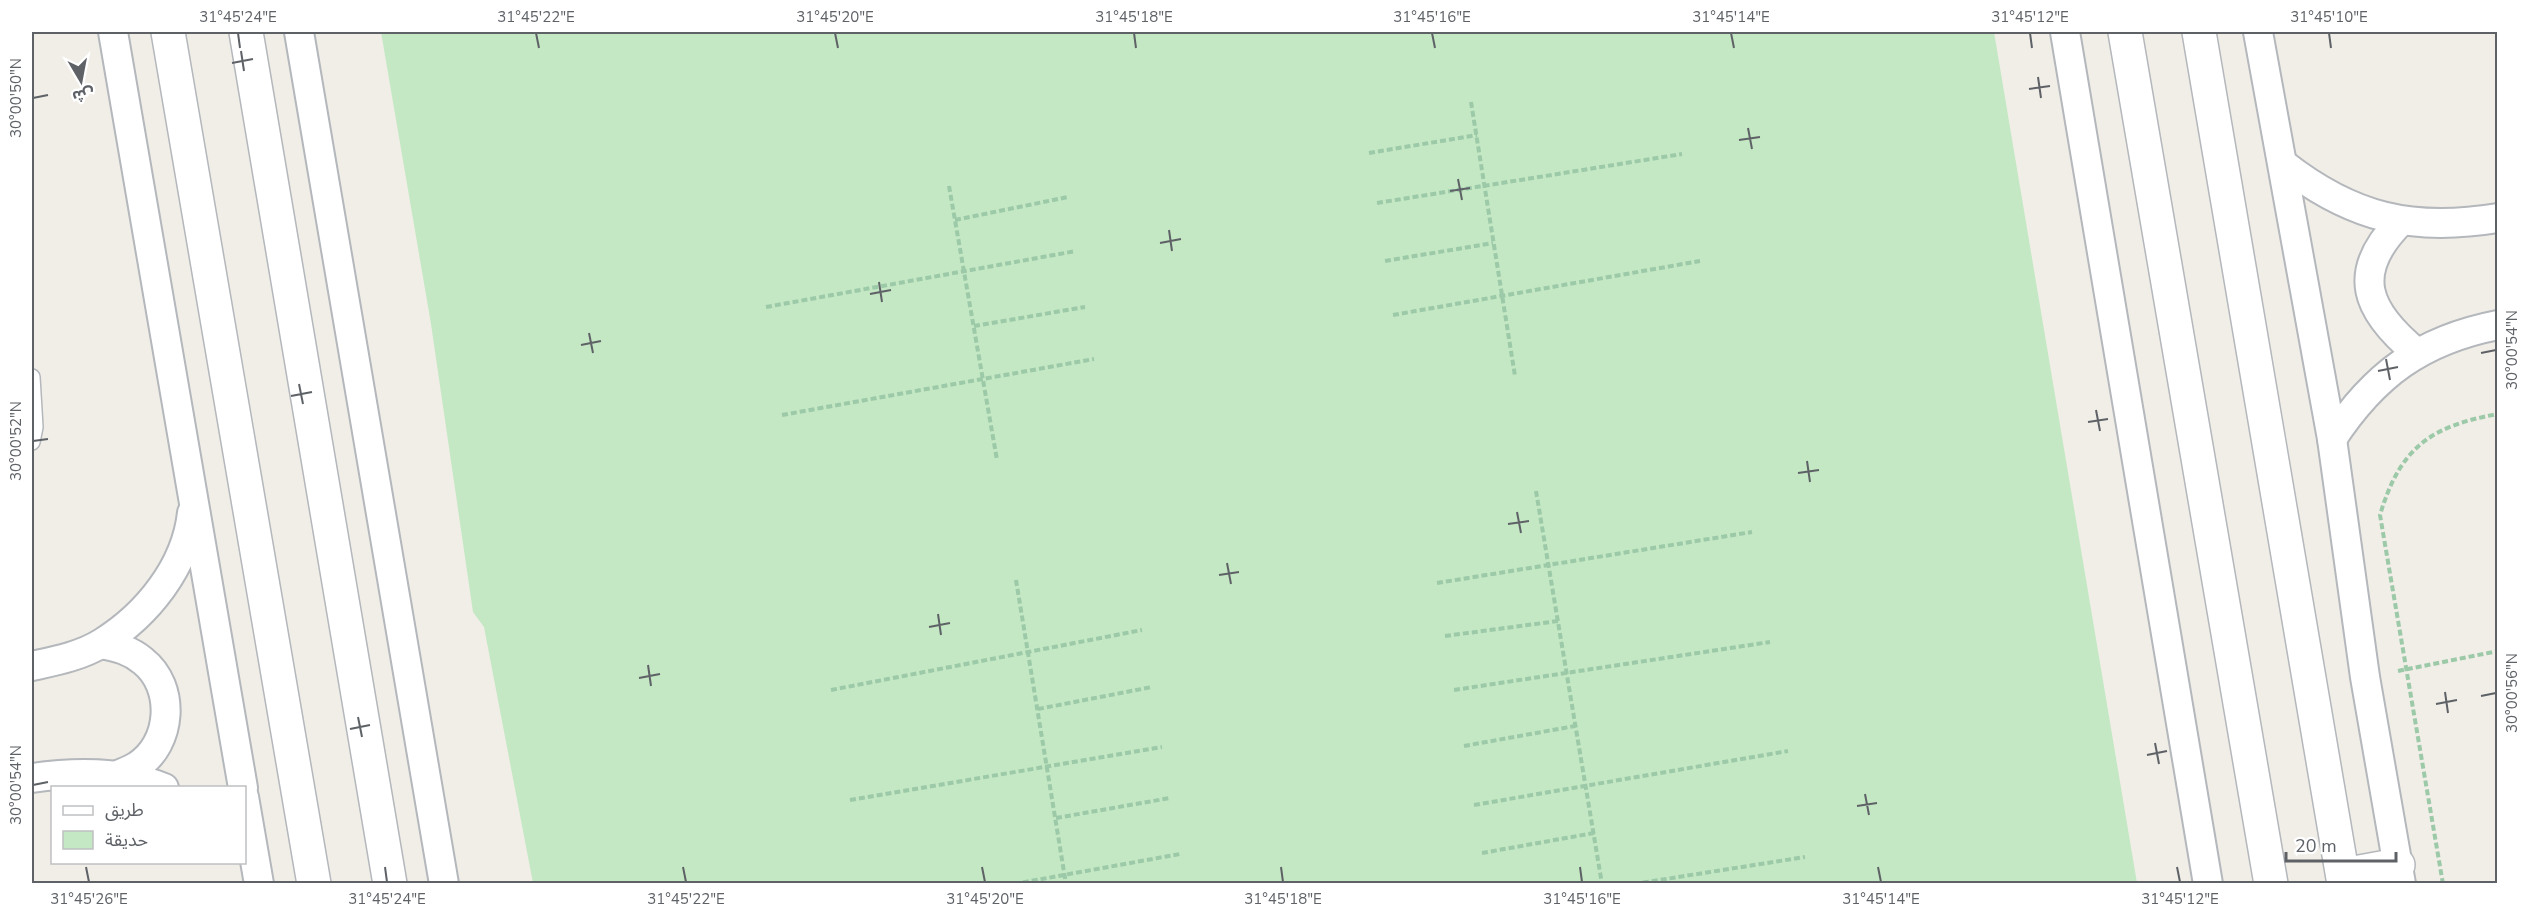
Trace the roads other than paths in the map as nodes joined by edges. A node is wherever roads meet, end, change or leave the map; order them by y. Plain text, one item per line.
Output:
1 (113, 32) edge
2 (168, 32) edge
3 (246, 32) edge
4 (299, 32) edge
5 (2065, 32) edge
6 (2125, 32) edge
7 (2199, 32) edge
8 (2258, 32) edge
9 (2283, 164) junction
10 (2498, 218) edge
11 (2401, 221) junction
12 (2498, 325) edge
13 (2417, 353) junction
14 (32, 377) edge
15 (2332, 439) junction
16 (32, 442) edge
17 (194, 499) junction
18 (100, 644) junction
19 (32, 666) edge
20 (116, 776) junction
21 (32, 778) edge
22 (156, 786) edge
23 (243, 786) edge
24 (246, 817) edge
25 (248, 837) edge
26 (2399, 874) edge
27 (2344, 879) edge
28 (259, 884) edge
29 (314, 884) edge
30 (390, 884) edge
31 (444, 884) edge
32 (2208, 884) edge
33 (2271, 884) edge

1 - 17 street
2 - 29 street
3 - 30 street
4 - 31 street
5 - 32 street
6 - 33 street
7 - 27 street
8 - 9 street
9 - 11 street
9 - 15 street
10 - 11 street
11 - 13 street
12 - 13 street
13 - 15 street
14 - 16 lane
15 - 26 street
17 - 18 street
17 - 23 street
18 - 19 street
18 - 20 street
20 - 21 street
20 - 22 street
24 - 25 street
25 - 28 street
26 - 27 street

